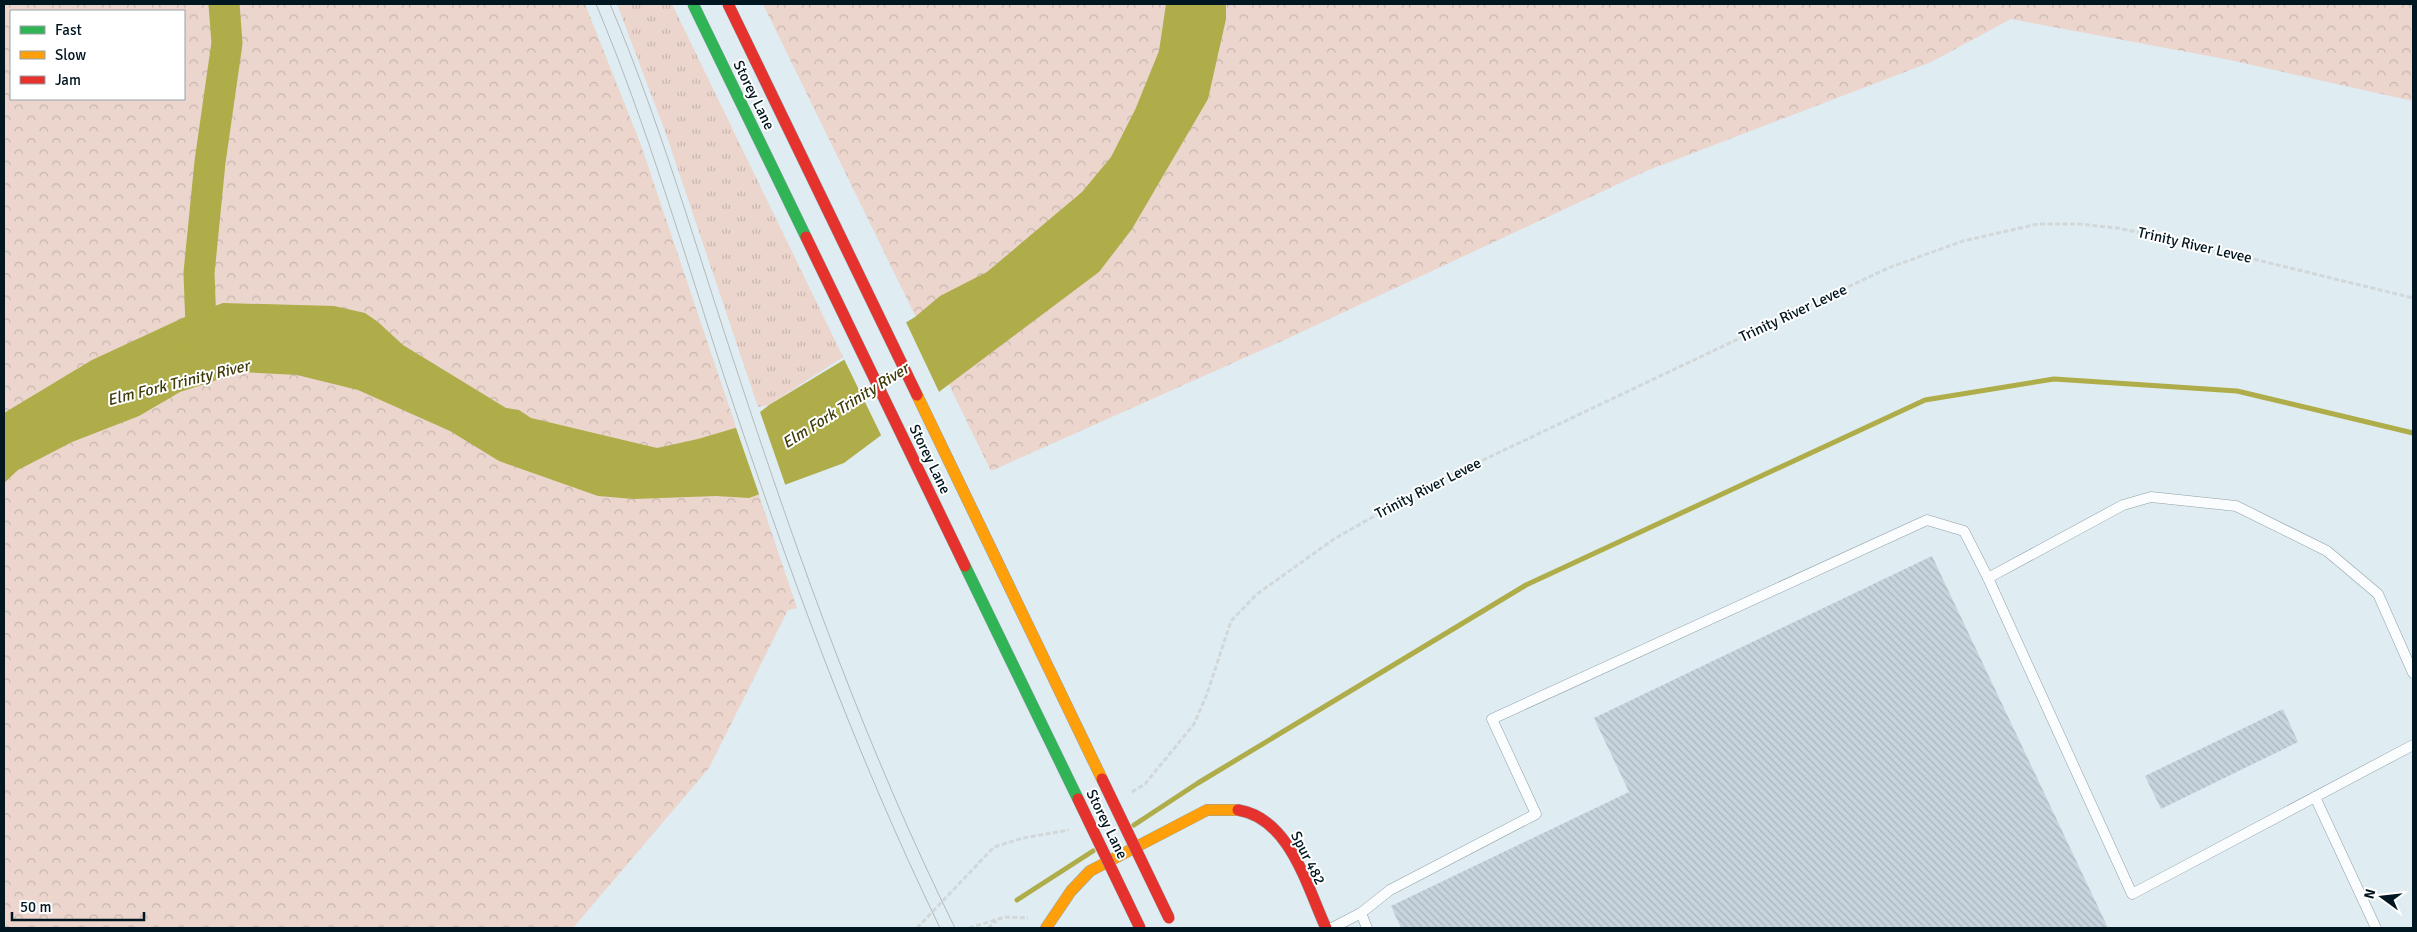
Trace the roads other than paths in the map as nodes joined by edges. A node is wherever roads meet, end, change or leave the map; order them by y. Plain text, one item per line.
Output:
1 (693, 4) edge
2 (728, 4) edge
3 (1988, 578) junction
4 (2413, 672) edge
5 (2413, 745) edge
6 (2315, 797) junction
7 (1361, 913) junction
8 (1169, 918) dead end
9 (1048, 924) edge
10 (1140, 928) edge
11 (1326, 928) edge
12 (1332, 928) edge
13 (1367, 928) edge
14 (2376, 928) edge

1 - 10 main road, Storey Lane, bridge
2 - 8 main road, Storey Lane, bridge
3 - 4 lane
3 - 6 lane
3 - 7 lane
5 - 6 lane
6 - 14 lane
7 - 12 lane
7 - 13 lane
9 - 11 main road, Spur 482

